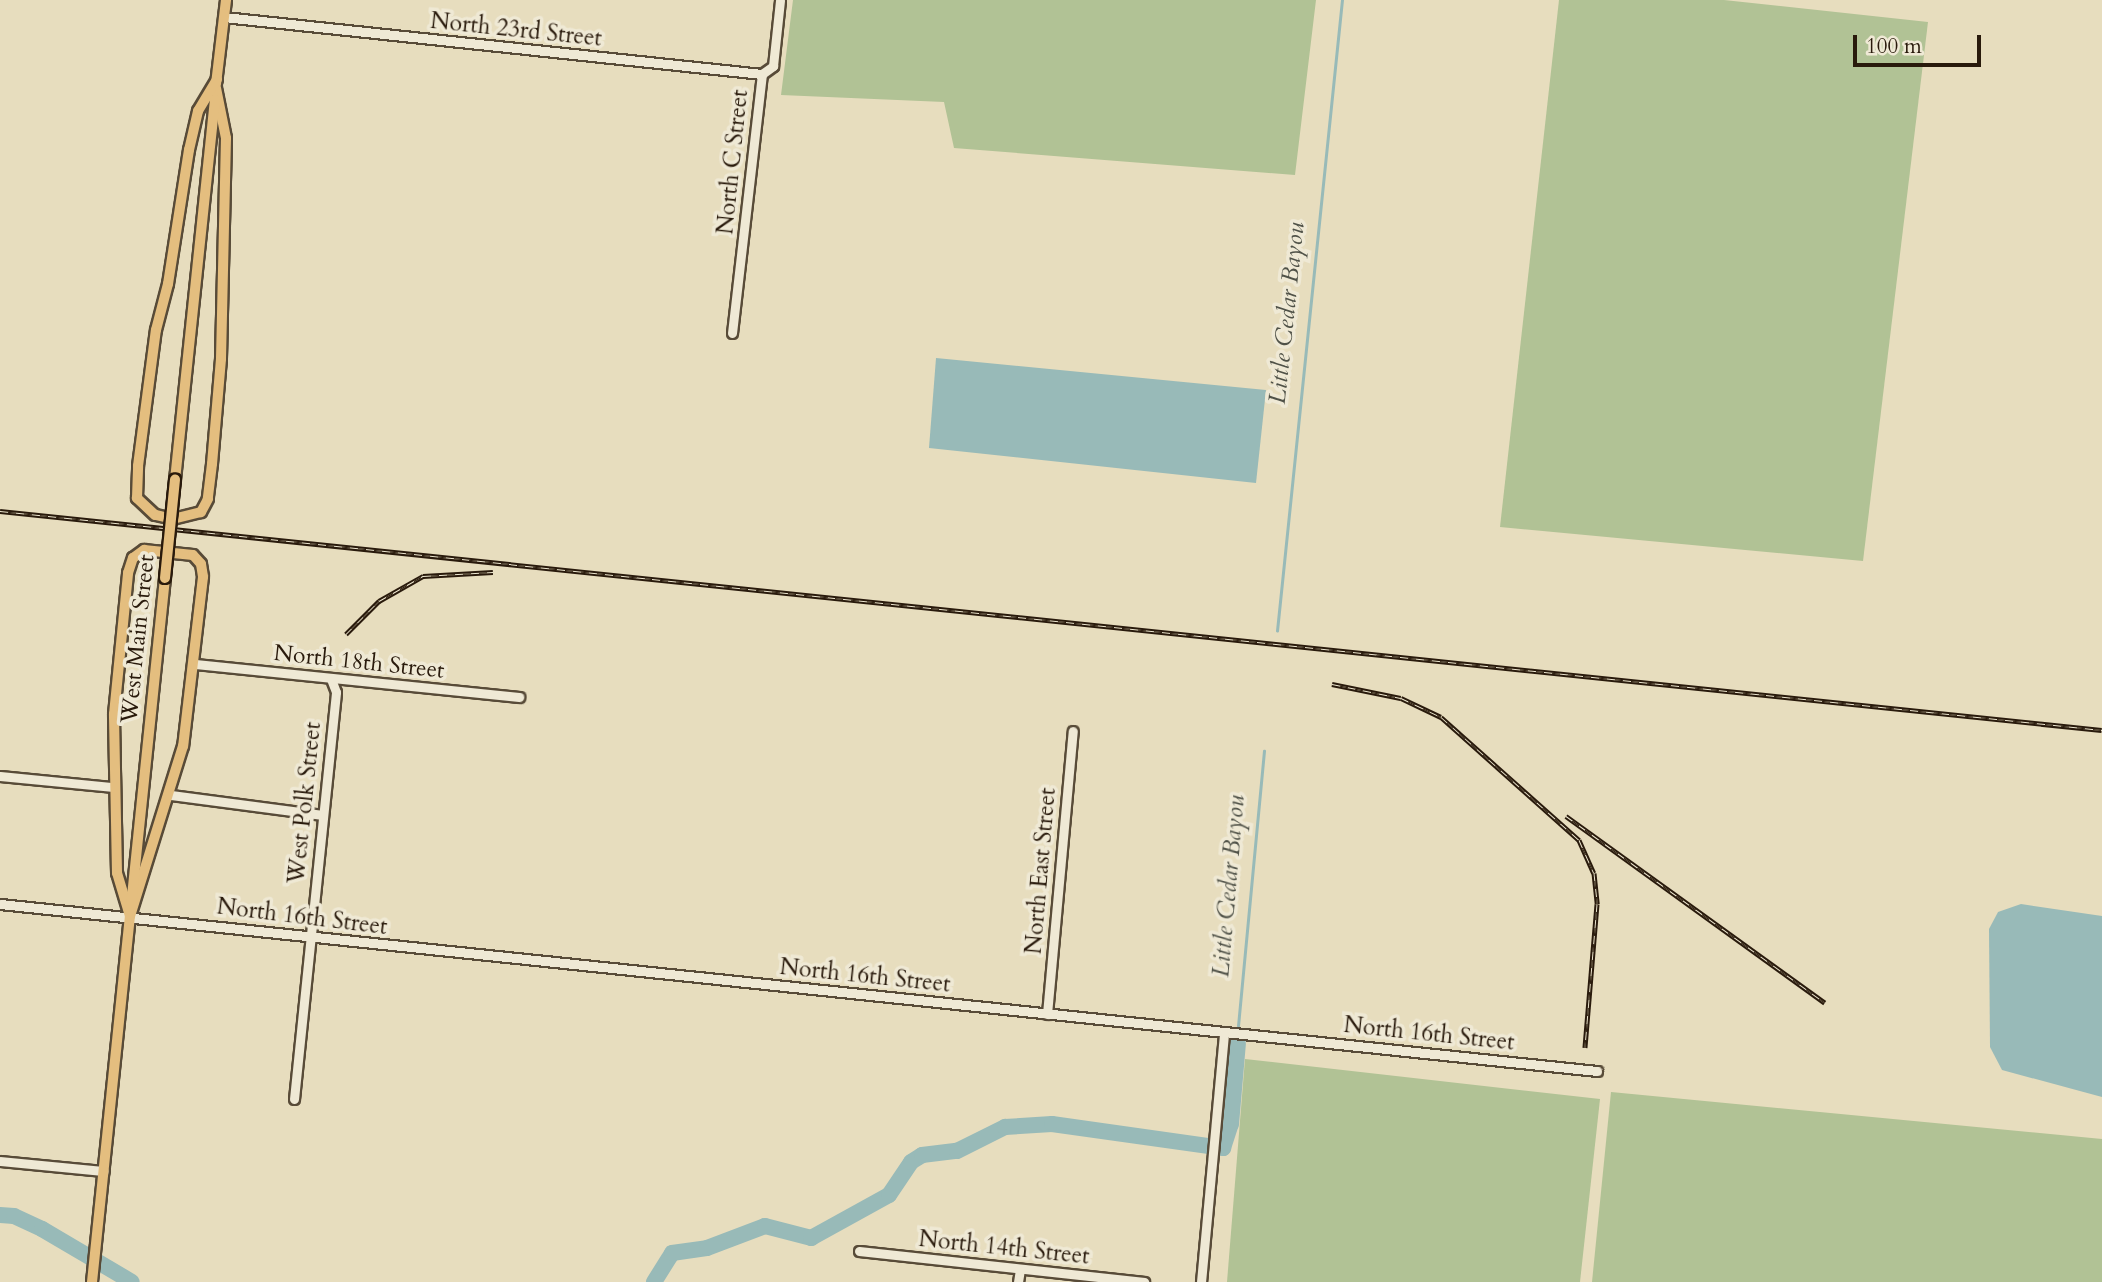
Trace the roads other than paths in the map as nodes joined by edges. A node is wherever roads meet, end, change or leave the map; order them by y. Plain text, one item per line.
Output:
1 (226, 0) edge
2 (780, 0) edge
3 (224, 17) junction
4 (762, 74) junction
5 (216, 83) junction
6 (732, 333) dead end
7 (195, 664) junction
8 (331, 679) junction
9 (519, 697) dead end
10 (1073, 731) dead end
11 (0, 776) edge
12 (113, 787) junction
13 (171, 795) junction
14 (323, 815) junction
15 (0, 904) edge
16 (130, 916) junction
17 (311, 939) junction
18 (1047, 1014) junction
19 (1224, 1032) junction
20 (1597, 1071) dead end
21 (294, 1099) dead end
22 (0, 1161) edge
23 (104, 1171) junction
24 (859, 1251) dead end
25 (1020, 1269) junction
26 (92, 1282) edge
27 (1018, 1282) edge
28 (1144, 1282) edge
29 (1201, 1282) edge

1 - 3 main road, West Main Street
2 - 4 street, North C Street
3 - 4 street, North 23rd Street
3 - 5 main road, West Main Street
4 - 6 street, North C Street
5 - 5 main road
5 - 16 main road, West Main Street, bridge
7 - 8 street, North 18th Street
7 - 12 main road
7 - 13 main road
8 - 9 street, North 18th Street
8 - 14 street, West Polk Street
10 - 18 street, North East Street
11 - 12 street
12 - 16 main road
13 - 14 street
13 - 16 main road
14 - 17 street, West Polk Street
15 - 16 street, North 16th Street
16 - 17 street, North 16th Street
16 - 23 main road, West Main Street
17 - 18 street, North 16th Street
17 - 21 street, West Polk Street
18 - 19 street, North 16th Street
19 - 20 street, North 16th Street
19 - 29 street
22 - 23 street
23 - 26 main road, West Main Street
24 - 25 street, North 14th Street
25 - 27 street
25 - 28 street, North 14th Street

